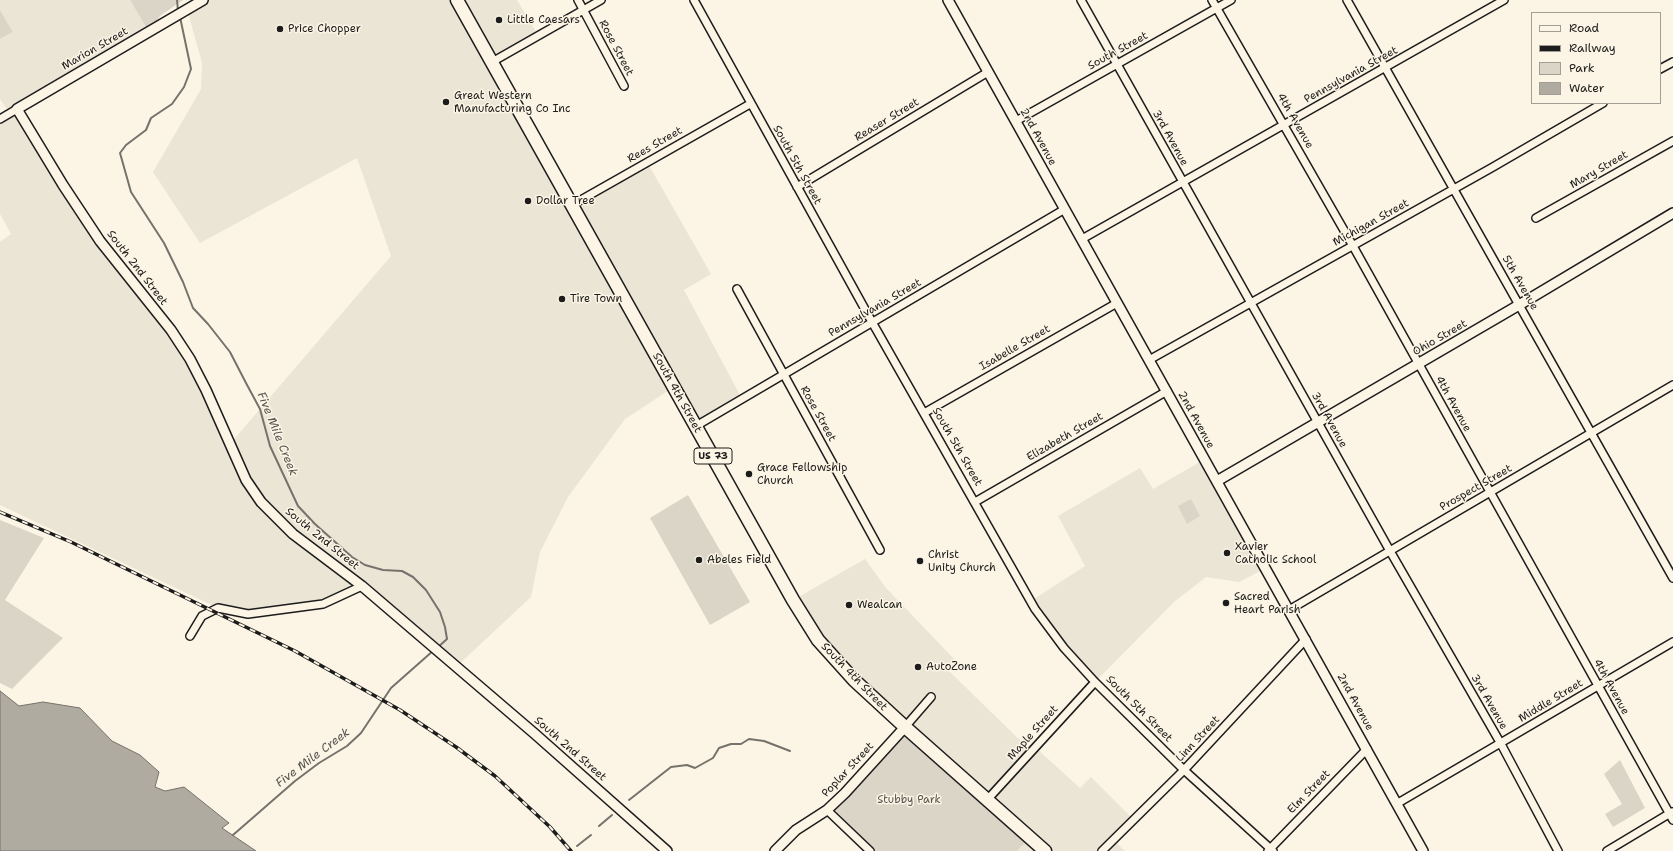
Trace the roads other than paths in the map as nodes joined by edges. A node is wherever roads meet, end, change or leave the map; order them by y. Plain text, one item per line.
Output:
1 (203, 0) edge
2 (457, 0) edge
3 (578, 0) edge
4 (601, 0) edge
5 (694, 0) edge
6 (948, 0) edge
7 (1081, 0) edge
8 (1212, 0) edge
9 (1231, 0) edge
10 (1347, 0) edge
11 (1504, 0) edge
12 (1217, 8) junction
13 (583, 10) junction
14 (492, 62) junction
15 (1673, 62) edge
16 (1117, 65) junction
17 (1385, 69) junction
18 (1661, 69) edge
19 (988, 72) junction
20 (624, 86) dead end
21 (750, 104) junction
22 (1601, 104) edge
23 (17, 109) junction
24 (0, 119) edge
25 (1016, 121) junction
26 (1284, 124) junction
27 (1673, 141) edge
28 (1183, 182) junction
29 (797, 187) junction
30 (1453, 189) junction
31 (572, 205) junction
32 (1065, 209) junction
33 (1672, 216) edge
34 (1536, 218) dead end
35 (1082, 239) junction
36 (1353, 246) junction
37 (737, 289) dead end
38 (1117, 302) junction
39 (1251, 303) junction
40 (1520, 306) junction
41 (872, 322) junction
42 (1149, 360) junction
43 (1419, 364) junction
44 (783, 375) junction
45 (1673, 384) edge
46 (1167, 391) junction
47 (924, 413) junction
48 (1318, 423) junction
49 (696, 426) junction
50 (1591, 433) junction
51 (1217, 481) junction
52 (1489, 493) junction
53 (975, 502) junction
54 (880, 550) dead end
55 (1390, 551) junction
56 (1673, 578) edge
57 (362, 586) junction
58 (1289, 610) junction
59 (190, 636) dead end
60 (1306, 639) junction
61 (1673, 642) edge
62 (1095, 682) junction
63 (1598, 686) junction
64 (931, 697) dead end
65 (905, 728) junction
66 (1500, 744) junction
67 (1367, 749) junction
68 (1184, 770) junction
69 (987, 800) junction
70 (1398, 803) junction
71 (827, 810) junction
72 (1672, 815) edge
73 (1270, 850) edge
74 (667, 851) edge
75 (775, 851) edge
76 (870, 851) edge
77 (1046, 851) edge
78 (1102, 851) edge
79 (1423, 851) edge
80 (1558, 851) edge
81 (1607, 851) edge

1 - 23 street, Marion Street
2 - 14 highway, South 4th Street / US 73
3 - 13 street, Rose Street
4 - 13 street
5 - 21 street, South 5th Street
6 - 19 street, 2nd Avenue
7 - 16 street, 3rd Avenue
8 - 12 street, 4th Avenue
9 - 12 street, South Street
10 - 17 street, 5th Avenue
11 - 17 street, Pennsylvania Street
12 - 16 street, South Street
12 - 26 street, 4th Avenue
13 - 14 street
13 - 20 street, Rose Street
14 - 31 highway, South 4th Street / US 73
15 - 18 street
16 - 25 street, South Street
16 - 28 street, 3rd Avenue
17 - 26 street, Pennsylvania Street
17 - 30 street, 5th Avenue
19 - 25 street, 2nd Avenue
19 - 29 street, Reaser Street
21 - 29 street, South 5th Street
21 - 31 street, Rees Street
22 - 30 street, Michigan Street
23 - 24 street, Marion Street
23 - 57 street, South 2nd Street
25 - 32 street, 2nd Avenue
26 - 28 street, Pennsylvania Street
26 - 36 street, 4th Avenue
27 - 34 street, Mary Street
28 - 35 street, Pennsylvania Street
28 - 39 street, 3rd Avenue
29 - 41 street, South 5th Street
30 - 36 street, Michigan Street
30 - 40 street, 5th Avenue
31 - 49 highway, South 4th Street / US 73
32 - 35 street, 2nd Avenue
32 - 41 street, Pennsylvania Street
33 - 40 street, Ohio Street
35 - 38 street, 2nd Avenue
36 - 39 street, Michigan Street
36 - 43 street, 4th Avenue
37 - 44 street, Rose Street
38 - 42 street, 2nd Avenue
38 - 47 street, Isabelle Street
39 - 42 street, Michigan Street
39 - 48 street, 3rd Avenue
40 - 43 street, Ohio Street
40 - 50 street, 5th Avenue
41 - 44 street, Pennsylvania Street
41 - 47 street, South 5th Street
42 - 46 street, 2nd Avenue
43 - 48 street, Ohio Street
43 - 52 street, 4th Avenue
44 - 49 street, Pennsylvania Street
44 - 54 street, Rose Street
45 - 50 street, Prospect Street
46 - 51 street, 2nd Avenue
46 - 53 street, Elizabeth Street
47 - 53 street, South 5th Street
48 - 51 street, Ohio Street
48 - 55 street, 3rd Avenue
49 - 65 highway, South 4th Street / US 73
50 - 52 street, Prospect Street
50 - 56 street, 5th Avenue
51 - 58 street, 2nd Avenue
52 - 55 street, Prospect Street
52 - 63 street, 4th Avenue
53 - 62 street, South 5th Street
55 - 58 street, Prospect Street
55 - 66 street, 3rd Avenue
57 - 59 street
57 - 74 street, South 2nd Street
58 - 60 street, 2nd Avenue
60 - 67 street, 2nd Avenue
60 - 68 street, Linn Street
61 - 63 street, Middle Street
62 - 68 street, South 5th Street
62 - 69 street, Maple Street
63 - 66 street, Middle Street
63 - 72 street, 4th Avenue
64 - 65 street, Poplar Street
65 - 69 highway, South 4th Street / US 73
65 - 71 street, Poplar Street
66 - 70 street, Middle Street
66 - 80 street, 3rd Avenue
67 - 70 street, 2nd Avenue
67 - 73 street, Elm Street
68 - 73 street, South 5th Street
68 - 78 street, Linn Street
69 - 77 highway, South 4th Street / US 73
70 - 79 street, 2nd Avenue
71 - 75 street, Poplar Street
71 - 76 street
72 - 81 street

